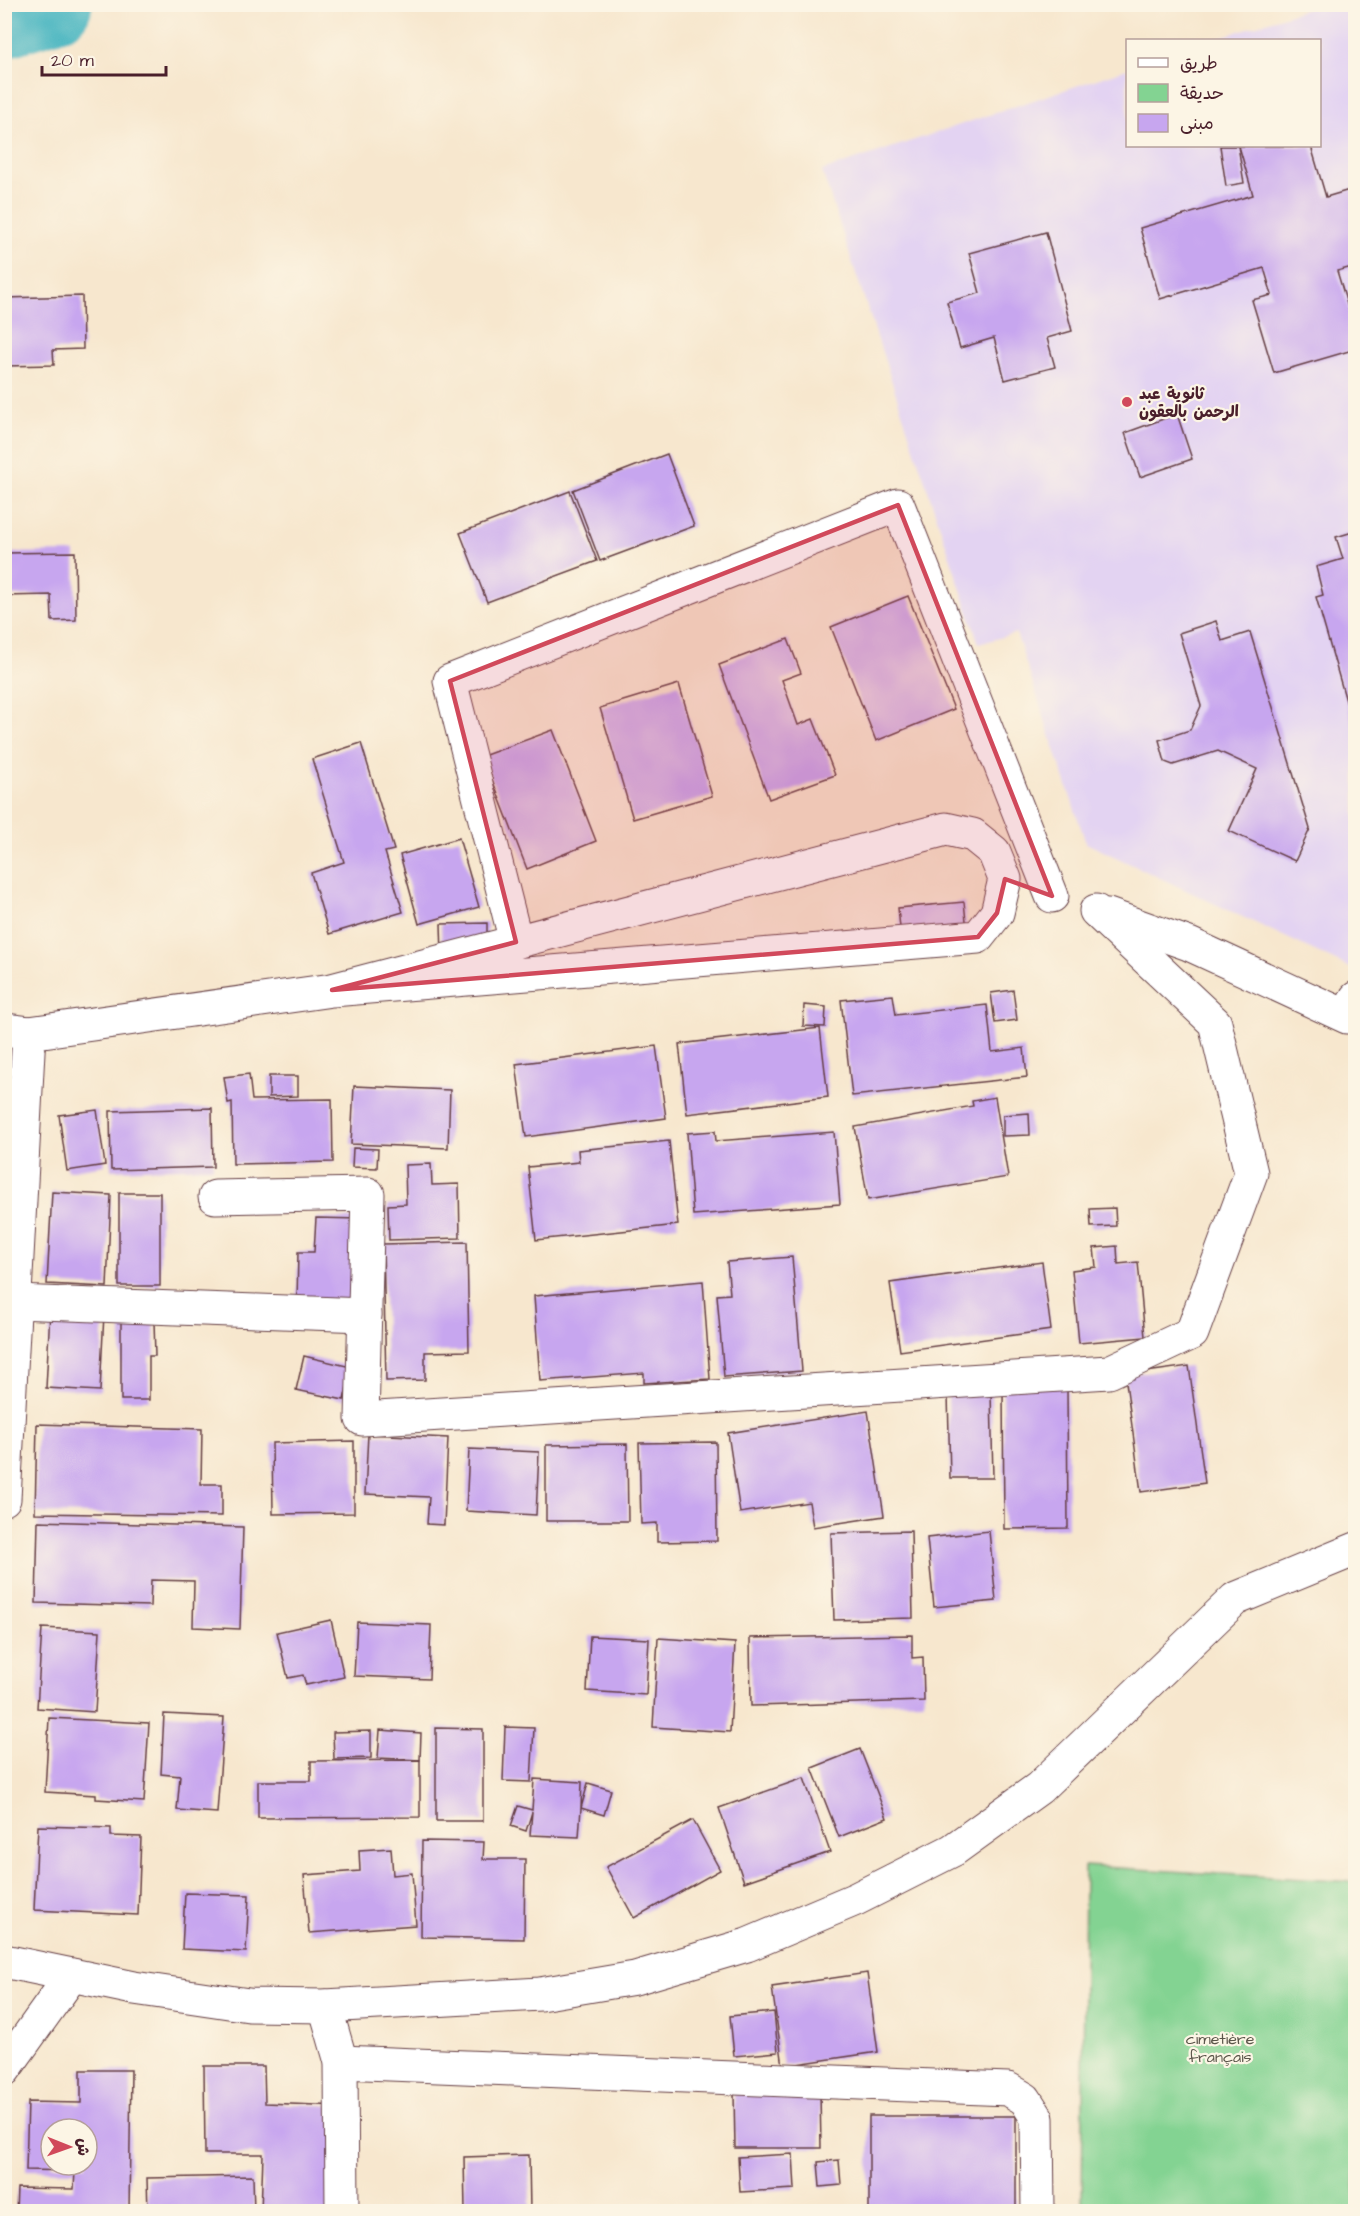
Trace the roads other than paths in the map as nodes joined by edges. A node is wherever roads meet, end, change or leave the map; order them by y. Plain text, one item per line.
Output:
1 (1005, 879) junction
2 (1052, 896) junction
3 (1096, 911) junction
4 (516, 942) junction
5 (332, 990) junction
6 (1356, 998) edge
7 (17, 1031) edge
8 (216, 1197) dead end
9 (15, 1302) junction
10 (365, 1315) junction
11 (4, 1499) edge
12 (1356, 1549) edge
13 (4, 1961) edge
14 (72, 1975) junction
15 (324, 2006) junction
16 (341, 2062) junction
17 (4, 2070) edge
18 (342, 2211) edge
19 (1038, 2211) edge

1 - 2 street
1 - 4 street
1 - 5 street
2 - 3 street
2 - 4 street
3 - 6 street
3 - 10 street
4 - 5 street
5 - 7 street
7 - 9 street
8 - 10 street
9 - 10 street
9 - 11 street
12 - 15 street
13 - 14 street
14 - 15 street
14 - 17 street
15 - 16 street
16 - 18 street
16 - 19 street

